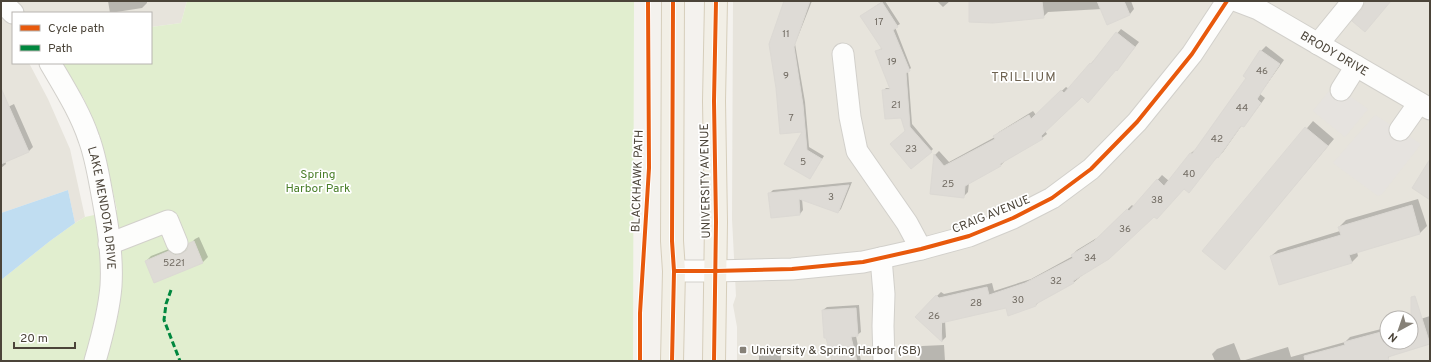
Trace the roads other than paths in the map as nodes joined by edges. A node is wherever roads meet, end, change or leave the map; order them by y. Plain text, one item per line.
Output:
1 (673, 1) edge
2 (716, 1) edge
3 (1226, 1) edge
4 (1237, 1) edge
5 (1353, 1) edge
6 (1318, 44) junction
7 (843, 54) dead end
8 (51, 64) edge
9 (1356, 66) junction
10 (1341, 90) dead end
11 (1425, 106) edge
12 (1400, 130) dead end
13 (177, 243) dead end
14 (109, 244) junction
15 (921, 249) junction
16 (881, 258) junction
17 (674, 271) junction
18 (715, 272) junction
19 (95, 361) edge
20 (672, 361) edge
21 (714, 361) edge
22 (884, 361) edge

1 - 17 main road
2 - 18 main road, UNIVERSITY AVENUE
3 - 15 street, CRAIG AVENUE
4 - 6 street, BRODY DRIVE
5 - 6 street
6 - 9 street, BRODY DRIVE
7 - 15 street
8 - 14 street, LAKE MENDOTA DRIVE
9 - 10 street
9 - 11 street, BRODY DRIVE
11 - 12 street
13 - 14 street
14 - 19 street, LAKE MENDOTA DRIVE
15 - 16 street, CRAIG AVENUE
16 - 18 street, CRAIG AVENUE
16 - 22 street
17 - 18 street, CRAIG AVENUE
17 - 20 main road
18 - 21 main road, UNIVERSITY AVENUE

